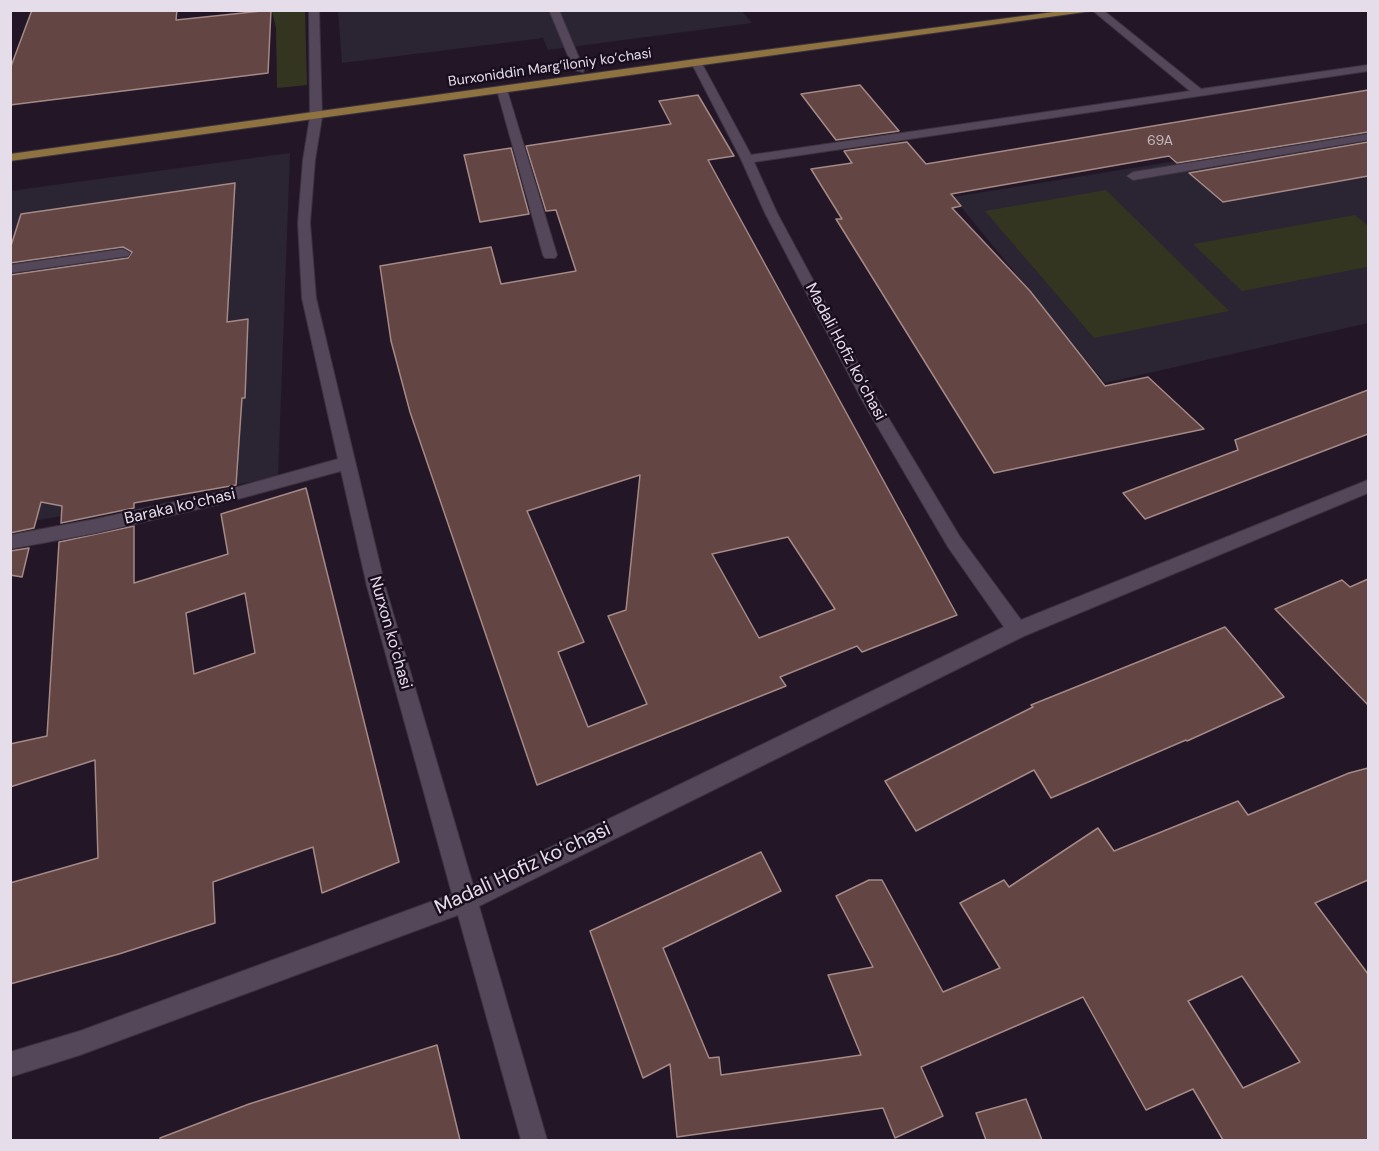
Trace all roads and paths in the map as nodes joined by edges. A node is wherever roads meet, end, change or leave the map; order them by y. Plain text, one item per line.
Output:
1 (314, 10) edge
2 (1012, 10) edge
3 (1096, 10) edge
4 (553, 11) edge
5 (696, 62) junction
6 (1368, 68) edge
7 (579, 70) junction
8 (502, 90) junction
9 (1198, 93) junction
10 (316, 111) junction
11 (1368, 137) edge
12 (22, 144) dead end
13 (10, 158) edge
14 (747, 159) junction
15 (1133, 176) dead end
16 (123, 253) dead end
17 (550, 255) dead end
18 (10, 269) edge
19 (347, 463) junction
20 (1368, 486) edge
21 (10, 542) edge
22 (1017, 630) junction
23 (466, 900) junction
24 (10, 1065) edge
25 (534, 1140) edge

1 - 10 street, Nurxon koʻchasi
2 - 7 main road, Burxoniddin Marg’iloniy ko’chasi
3 - 5 main road, Burxoniddin Marg’iloniy ko’chasi
3 - 9 street
4 - 7 street
5 - 8 main road, Burxoniddin Marg’iloniy ko’chasi
5 - 14 street, Madali Hofiz koʻchasi
6 - 9 street
7 - 10 main road, Burxoniddin Marg’iloniy ko’chasi
8 - 10 main road, Burxoniddin Marg’iloniy ko’chasi
8 - 17 street
9 - 14 street
10 - 12 main road, Burxoniddin Marg’iloniy ko’chasi
10 - 13 main road, Burxoniddin Marg’iloniy ko’chasi
10 - 19 street, Nurxon koʻchasi
11 - 15 street
14 - 22 street, Madali Hofiz koʻchasi
16 - 18 street
19 - 21 street, Baraka koʻchasi
19 - 23 street, Nurxon koʻchasi
20 - 22 street, Madali Hofiz koʻchasi
22 - 23 street, Madali Hofiz koʻchasi
23 - 24 street, Madali Hofiz koʻchasi
23 - 25 street, Nurxon koʻchasi

